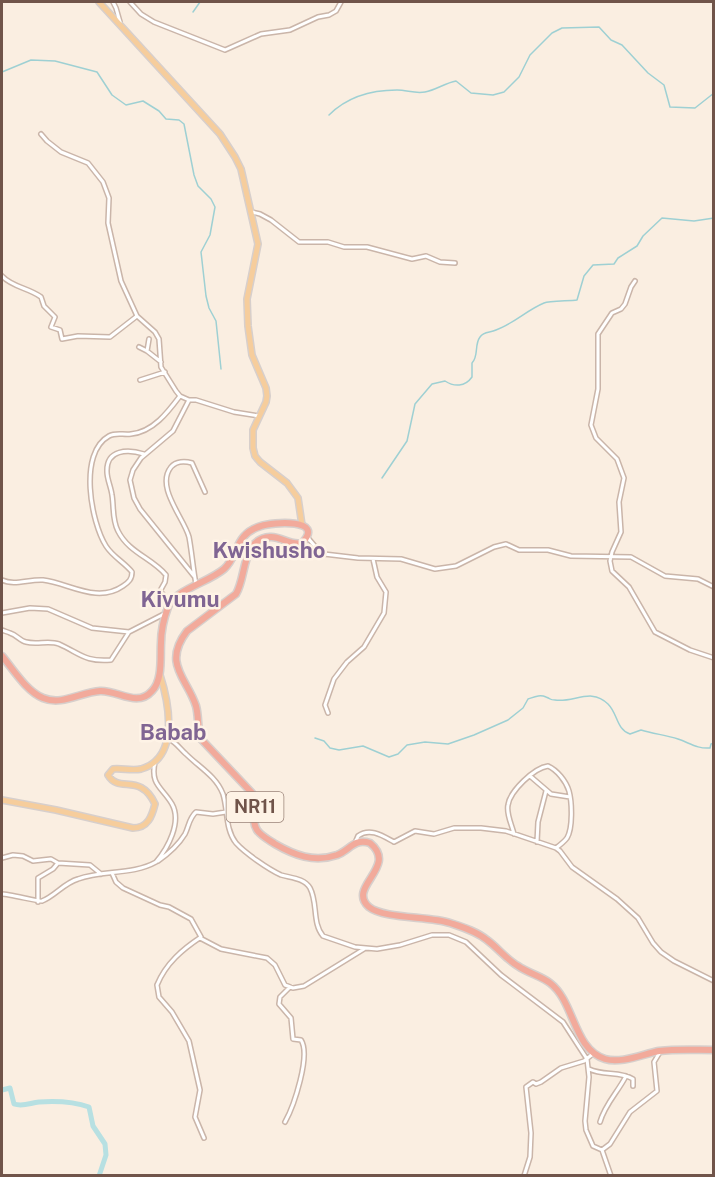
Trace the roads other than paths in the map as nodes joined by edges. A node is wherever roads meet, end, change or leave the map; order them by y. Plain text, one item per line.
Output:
1 (99, 2) edge
2 (113, 2) edge
3 (130, 2) edge
4 (341, 2) edge
5 (120, 22) junction
6 (41, 134) dead end
7 (250, 212) junction
8 (455, 263) dead end
9 (2, 276) edge
10 (635, 281) dead end
11 (137, 316) junction
12 (149, 339) dead end
13 (139, 347) dead end
14 (147, 351) junction
15 (161, 362) junction
16 (165, 372) junction
17 (140, 380) dead end
18 (180, 396) junction
19 (189, 400) junction
20 (258, 416) junction
21 (144, 454) junction
22 (206, 492) dead end
23 (302, 525) junction
24 (306, 536) junction
25 (612, 557) junction
26 (373, 559) junction
27 (194, 576) junction
28 (2, 580) edge
29 (196, 586) junction
30 (714, 587) edge
31 (171, 602) junction
32 (167, 612) junction
33 (2, 613) edge
34 (2, 630) edge
35 (129, 632) junction
36 (2, 656) edge
37 (714, 658) edge
38 (159, 673) junction
39 (328, 713) dead end
40 (169, 739) junction
41 (155, 760) junction
42 (530, 776) junction
43 (546, 791) junction
44 (570, 797) junction
45 (2, 800) edge
46 (226, 812) junction
47 (514, 834) junction
48 (537, 842) junction
49 (355, 843) junction
50 (556, 848) junction
51 (2, 858) edge
52 (156, 862) junction
53 (58, 863) junction
54 (112, 873) junction
55 (101, 874) junction
56 (2, 894) edge
57 (38, 902) junction
58 (200, 938) junction
59 (364, 948) junction
60 (714, 981) edge
61 (291, 987) junction
62 (714, 1050) edge
63 (660, 1051) junction
64 (594, 1053) junction
65 (587, 1059) junction
66 (589, 1069) junction
67 (626, 1076) junction
68 (633, 1086) dead end
69 (285, 1122) dead end
70 (600, 1122) dead end
71 (204, 1138) dead end
72 (602, 1150) junction
73 (524, 1176) edge
74 (611, 1176) edge

1 - 5 main road
2 - 5 street
3 - 4 street
5 - 7 main road
6 - 11 street
7 - 8 street
7 - 20 main road
9 - 11 street
10 - 25 street
11 - 15 street
12 - 14 street
13 - 14 street
14 - 15 street
15 - 16 street
16 - 17 street
16 - 18 street
18 - 19 street
18 - 28 street
19 - 20 street
19 - 21 street
20 - 23 main road
21 - 27 street
21 - 31 street
22 - 27 street
23 - 24 highway
23 - 29 highway
24 - 26 street
24 - 49 highway, NR11
25 - 26 street
25 - 30 street
25 - 37 street
26 - 39 street
27 - 29 street
29 - 31 highway
31 - 32 highway
32 - 35 street
32 - 38 highway
33 - 35 street
34 - 35 street
36 - 38 highway
38 - 40 main road
40 - 41 main road
40 - 46 street
41 - 45 main road
41 - 52 street
42 - 43 street
42 - 44 street
42 - 47 street
43 - 44 street
43 - 48 street
44 - 50 street
46 - 52 street
46 - 59 street
47 - 48 street
47 - 49 street
48 - 50 street
49 - 64 highway
50 - 60 street
51 - 53 street
52 - 54 street
53 - 55 street
53 - 57 street
54 - 55 street
54 - 58 street
55 - 57 street
56 - 57 street
58 - 61 street
58 - 71 street
59 - 61 street
59 - 65 street
61 - 69 street
62 - 63 highway
63 - 64 highway
63 - 72 street
64 - 65 street
65 - 66 street
65 - 73 street
66 - 67 street
66 - 72 street
67 - 68 street
67 - 70 street
72 - 74 street

